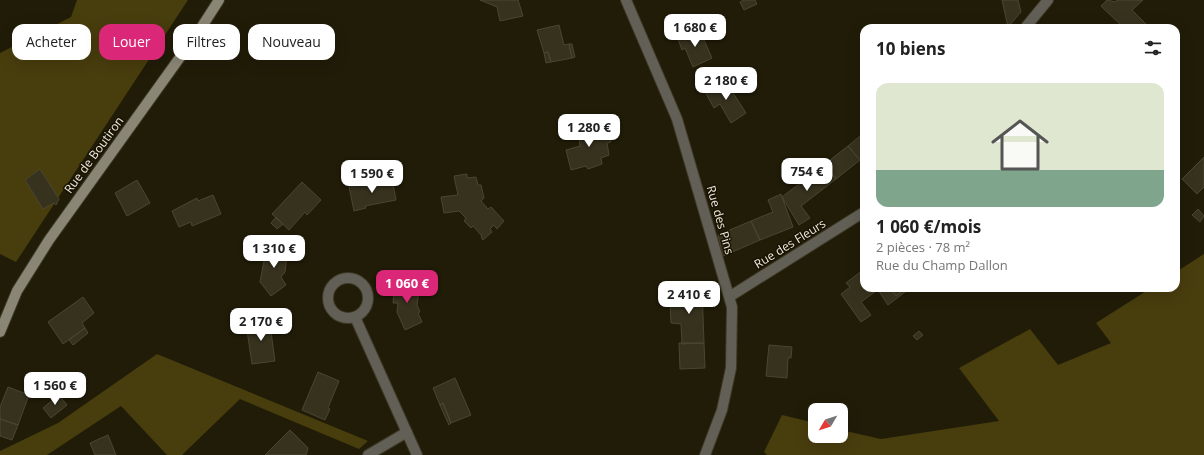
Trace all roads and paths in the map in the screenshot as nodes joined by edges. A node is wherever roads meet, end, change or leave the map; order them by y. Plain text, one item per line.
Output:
1 (219, 0) edge
2 (626, 0) edge
3 (1048, 0) edge
4 (1028, 24) edge
5 (860, 215) edge
6 (729, 297) junction
7 (355, 317) dead end
8 (0, 332) edge
9 (407, 432) junction
10 (368, 455) edge
11 (417, 455) edge
12 (705, 455) edge

1 - 8 main road, Rue de Boutiron
2 - 6 street, Rue des Pins
3 - 4 street
5 - 6 street, Rue des Fleurs
6 - 12 street, Rue des Pins
7 - 9 street
9 - 10 street
9 - 11 street

